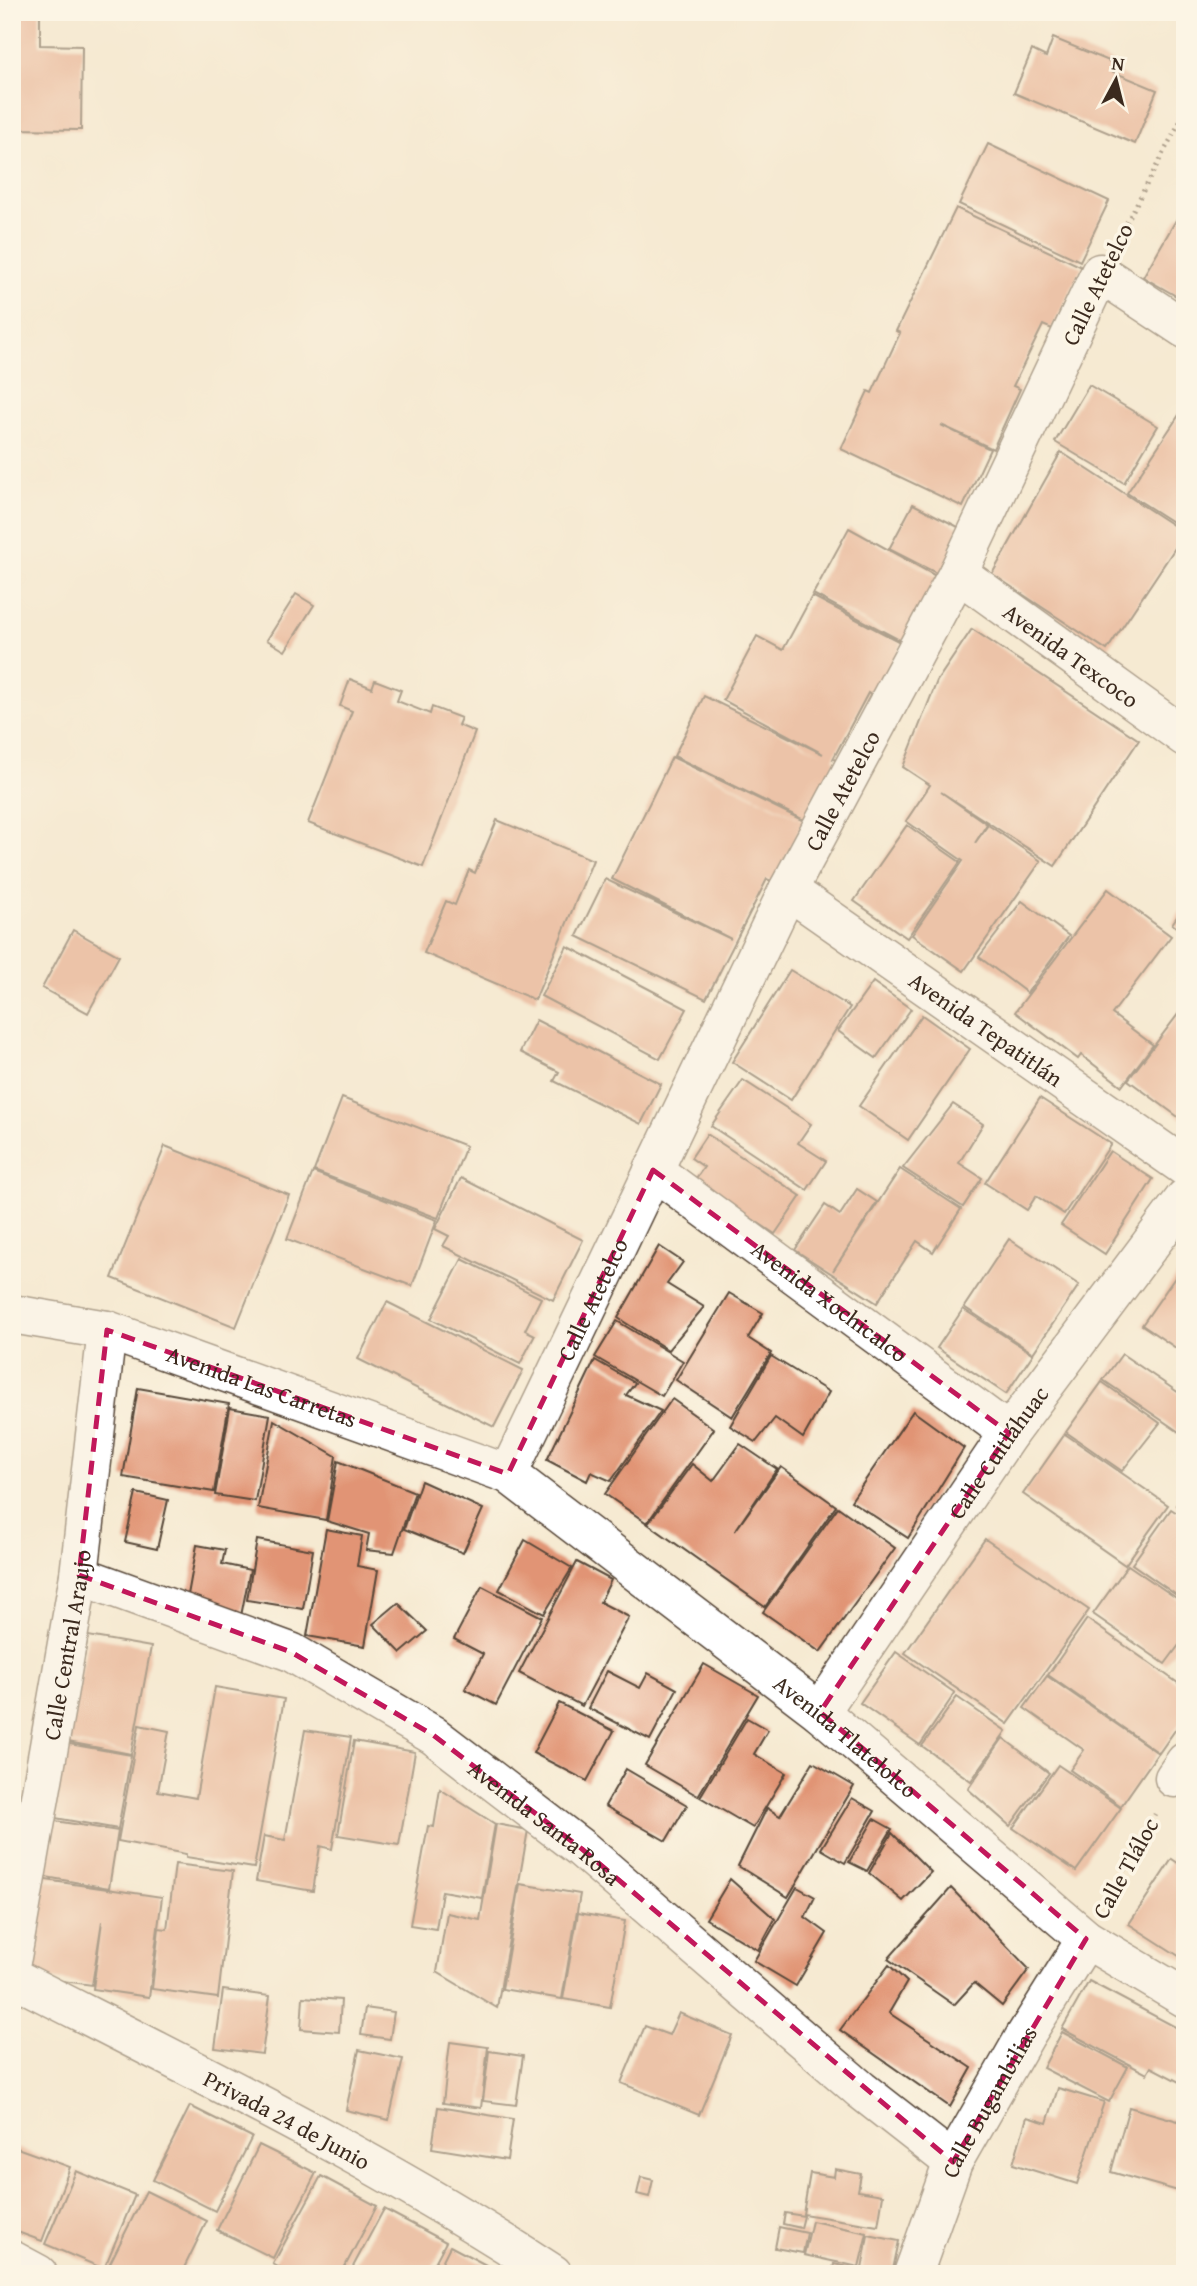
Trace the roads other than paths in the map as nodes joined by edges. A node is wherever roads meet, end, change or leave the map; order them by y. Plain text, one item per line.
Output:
1 (1185, 329) edge
2 (958, 573) junction
3 (1185, 737) edge
4 (788, 890) junction
5 (1185, 1167) edge
6 (653, 1170) junction
7 (1185, 1198) edge
8 (12, 1314) edge
9 (107, 1330) junction
10 (1009, 1433) junction
11 (508, 1474) junction
12 (79, 1575) junction
13 (821, 1712) junction
14 (1086, 1939) junction
15 (12, 1957) edge
16 (12, 1977) edge
17 (1185, 1998) edge
18 (953, 2162) junction
19 (12, 2260) edge
20 (38, 2274) edge
21 (553, 2274) edge
22 (913, 2274) edge

1 - 2 street, Calle Atetelco
2 - 3 street, Avenida Texcoco
2 - 4 street, Calle Atetelco
4 - 5 street, Avenida Tepatitlán
4 - 6 street, Calle Atetelco
6 - 10 street, Avenida Xochicalco
6 - 11 street, Calle Atetelco
7 - 10 street, Calle Cuitláhuac
8 - 9 street, Avenida Las Carretas
9 - 11 street, Avenida Las Carretas
9 - 12 street, Calle Central Araujo
10 - 13 street, Calle Cuitláhuac
11 - 13 street, Avenida Tlatelolco
12 - 15 street, Calle Central Araujo
12 - 18 street, Avenida Santa Rosa
13 - 14 street, Avenida Tlatelolco
14 - 17 street, Avenida Tlatelolco
14 - 18 street, Calle Bugambilias
16 - 21 street, Privada 24 de Junio
18 - 22 street, Calle Bugambilias
19 - 20 street

